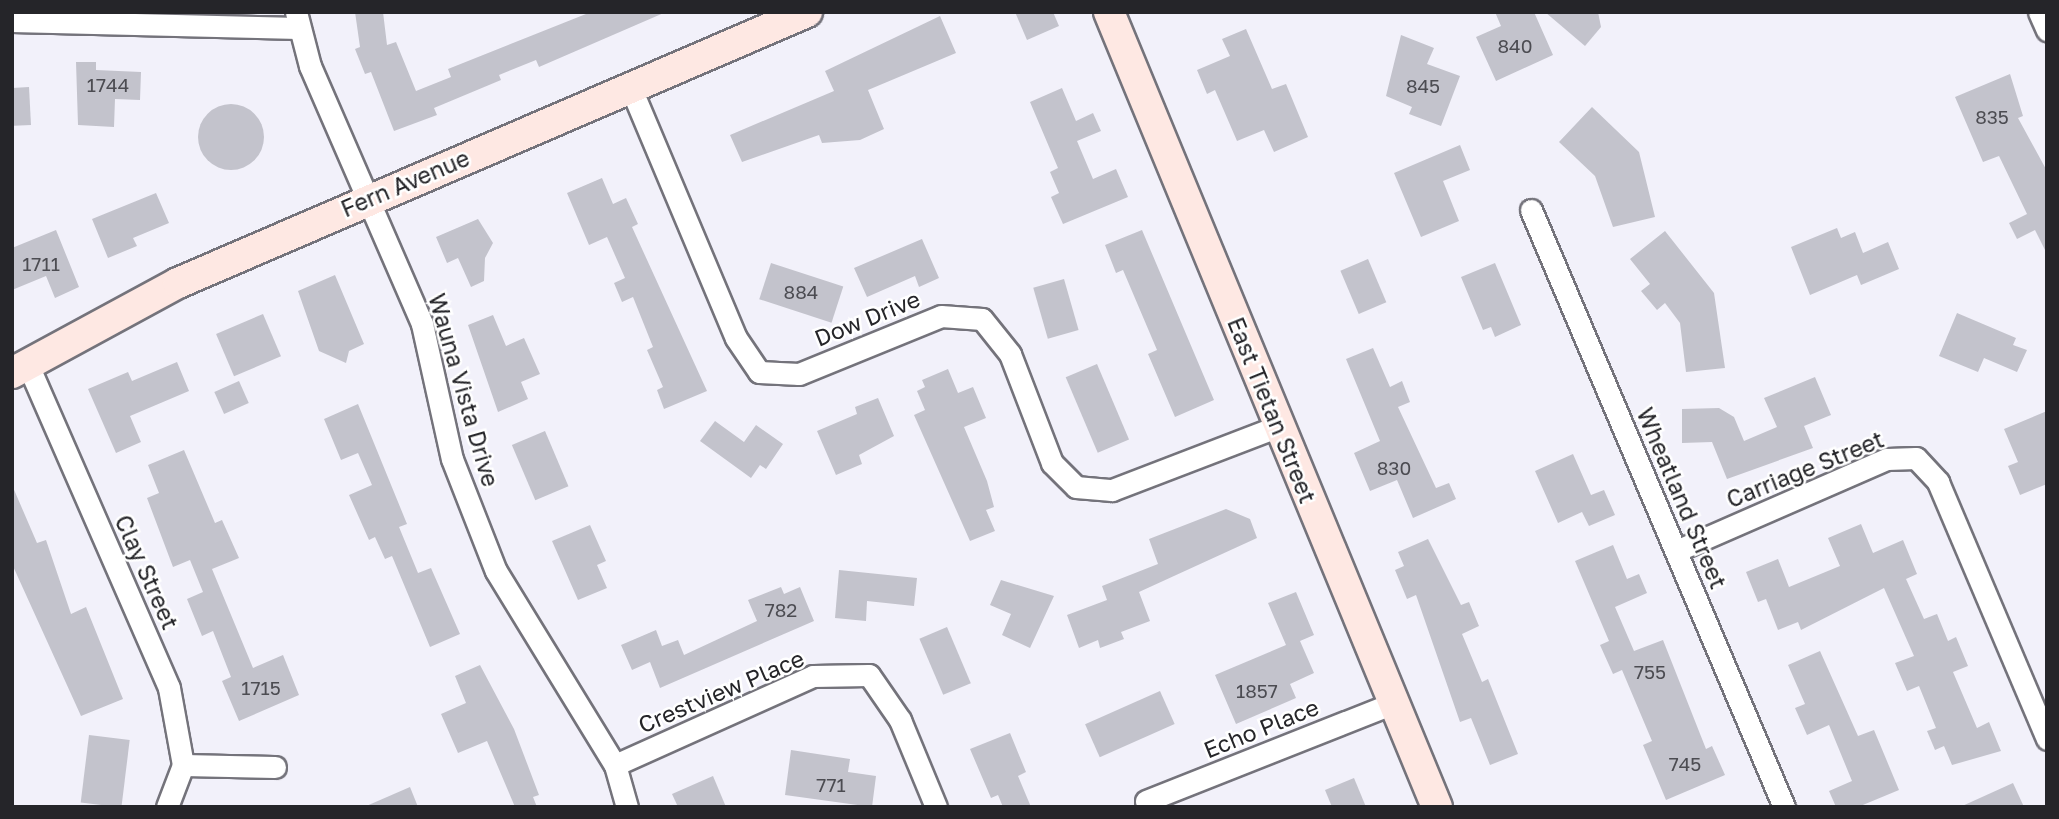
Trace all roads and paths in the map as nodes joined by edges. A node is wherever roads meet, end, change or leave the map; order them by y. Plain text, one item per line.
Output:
1 (807, 12) edge
2 (1109, 12) edge
3 (2039, 12) edge
4 (297, 20) edge
5 (12, 22) edge
6 (2047, 30) edge
7 (630, 86) junction
8 (369, 197) junction
9 (1531, 210) dead end
10 (20, 369) edge
11 (1279, 426) junction
12 (1676, 551) junction
13 (1394, 703) junction
14 (2047, 739) edge
15 (183, 765) junction
16 (615, 765) junction
17 (275, 767) dead end
18 (1146, 801) dead end
19 (167, 807) edge
20 (627, 807) edge
21 (936, 807) edge
22 (1437, 807) edge
23 (1784, 807) edge

1 - 7 main road, Fern Avenue
2 - 11 main road, East Tietan Street
3 - 6 street
4 - 5 street
4 - 8 street, Wauna Vista Drive
7 - 8 main road, Fern Avenue
7 - 11 street, Dow Drive
8 - 10 main road, Fern Avenue
8 - 16 street, Wauna Vista Drive
9 - 12 street, Wheatland Street
10 - 15 street, Clay Street
11 - 13 main road, East Tietan Street
12 - 14 street, Carriage Street
12 - 23 street, Wheatland Street
13 - 18 street, Echo Place
13 - 22 main road, East Tietan Street
15 - 17 street
15 - 19 street
16 - 20 street, Wauna Vista Drive
16 - 21 street, Crestview Place

